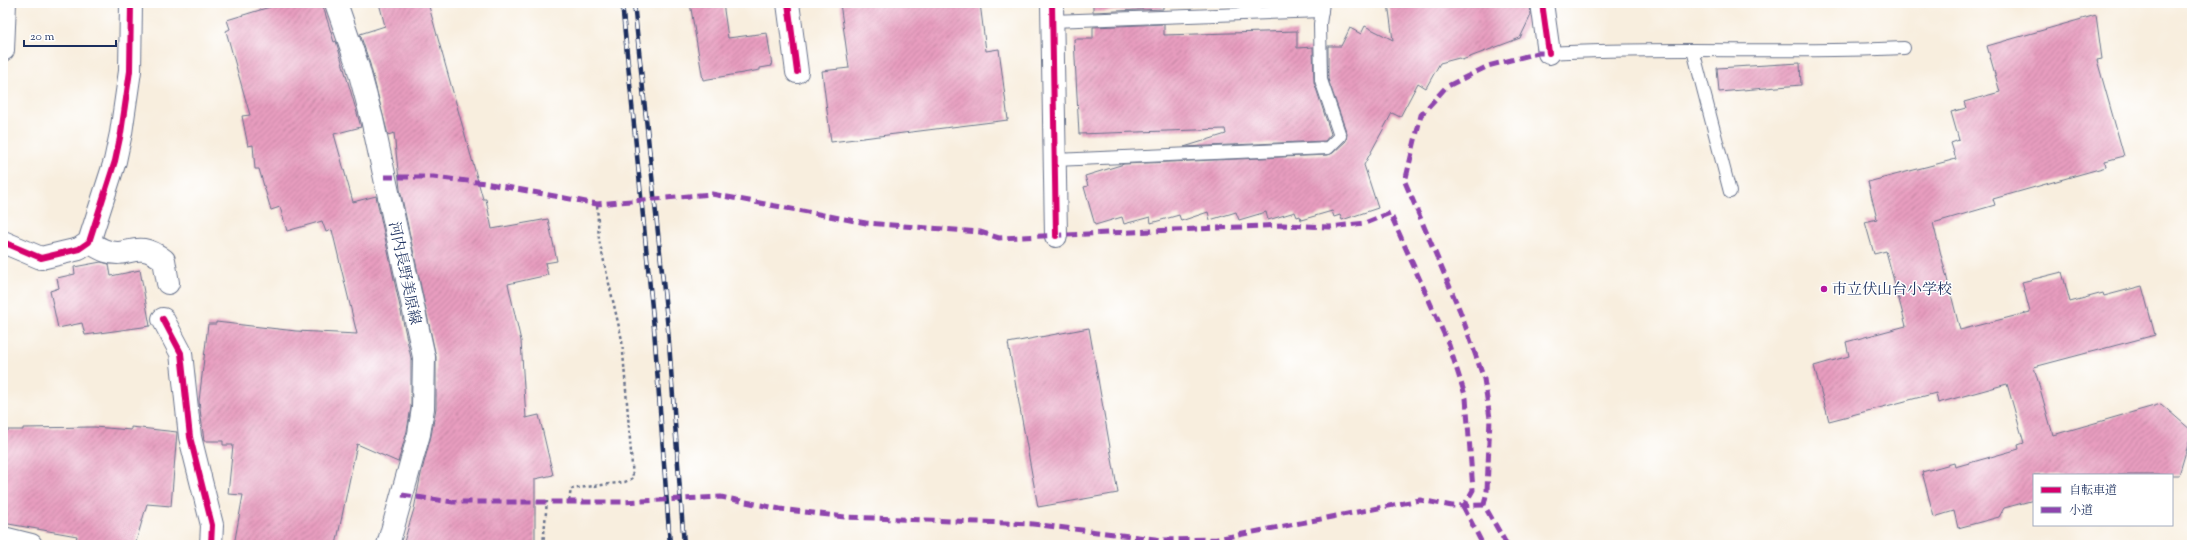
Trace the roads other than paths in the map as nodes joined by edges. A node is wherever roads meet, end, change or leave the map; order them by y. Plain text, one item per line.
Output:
1 (4, 3) edge
2 (131, 3) edge
3 (336, 3) edge
4 (788, 3) edge
5 (1542, 3) edge
6 (1323, 7) edge
7 (1052, 12) edge
8 (1904, 48) dead end
9 (3, 50) edge
10 (1693, 50) junction
11 (1549, 53) joint
12 (797, 72) dead end
13 (1055, 160) junction
14 (1730, 192) dead end
15 (1056, 236) dead end
16 (3, 242) edge
17 (89, 242) junction
18 (168, 283) dead end
19 (163, 319) dead end
20 (3, 538) edge
21 (31, 545) edge
22 (211, 545) edge
23 (388, 545) edge

1 - 9 street
2 - 17 street
3 - 23 street, 河内長野美原線
4 - 12 street
5 - 11 street
6 - 7 lane
6 - 13 lane
7 - 13 street
8 - 10 lane
10 - 11 lane
10 - 14 lane
13 - 15 street
16 - 17 street
17 - 18 street
19 - 22 street
20 - 21 street

